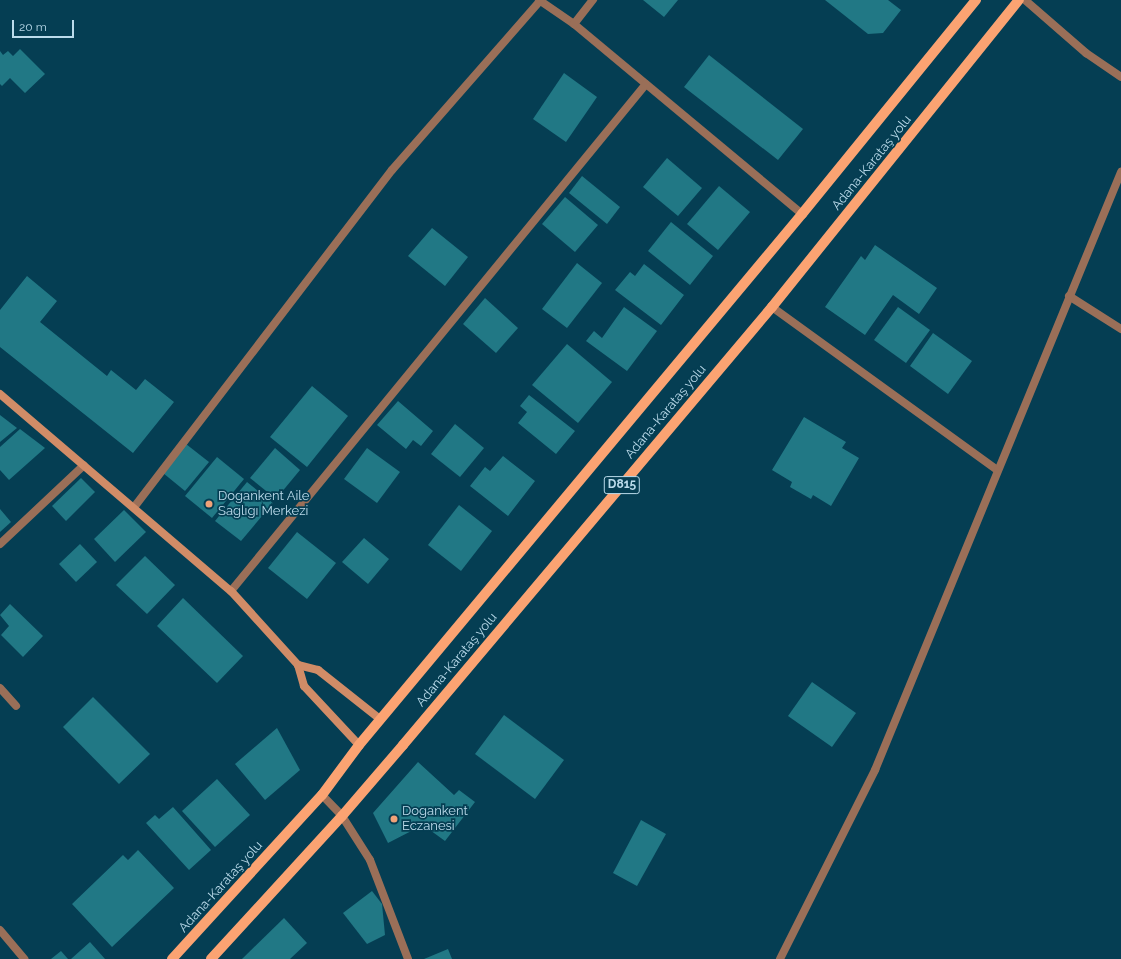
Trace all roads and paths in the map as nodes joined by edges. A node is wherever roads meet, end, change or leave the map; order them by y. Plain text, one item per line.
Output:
1 (540, 0) edge
2 (593, 0) edge
3 (976, 0) edge
4 (1020, 0) edge
5 (1025, 0) edge
6 (574, 24) junction
7 (1121, 77) edge
8 (646, 84) junction
9 (1121, 172) edge
10 (802, 214) junction
11 (1069, 296) junction
12 (772, 307) junction
13 (1121, 329) edge
14 (0, 394) edge
15 (84, 465) junction
16 (997, 470) junction
17 (135, 506) junction
18 (0, 544) edge
19 (231, 591) junction
20 (298, 665) junction
21 (0, 688) edge
22 (16, 706) dead end
23 (381, 720) junction
24 (359, 745) junction
25 (322, 795) junction
26 (342, 816) junction
27 (0, 930) edge
28 (24, 959) edge
29 (172, 959) edge
30 (211, 959) edge
31 (408, 959) edge
32 (780, 959) edge

1 - 6 street
1 - 17 street
2 - 6 street
3 - 10 main road, Adana-Karataş yolu / D815
4 - 12 main road, Adana-Karataş yolu / D815
5 - 7 street
6 - 8 street
8 - 10 street
8 - 19 street
9 - 11 street
10 - 23 main road, Adana-Karataş yolu / D815
11 - 13 street
11 - 16 street
12 - 16 street
12 - 26 main road, Adana-Karataş yolu / D815
14 - 15 street
15 - 17 street
15 - 18 street
16 - 32 street
17 - 19 street
19 - 20 street
20 - 23 street
20 - 24 street
21 - 22 street
23 - 24 main road, Adana-Karataş yolu / D815
24 - 25 main road, Adana-Karataş yolu / D815
25 - 26 street
25 - 29 main road, Adana-Karataş yolu / D815
26 - 30 main road, Adana-Karataş yolu / D815
26 - 31 street
27 - 28 street

